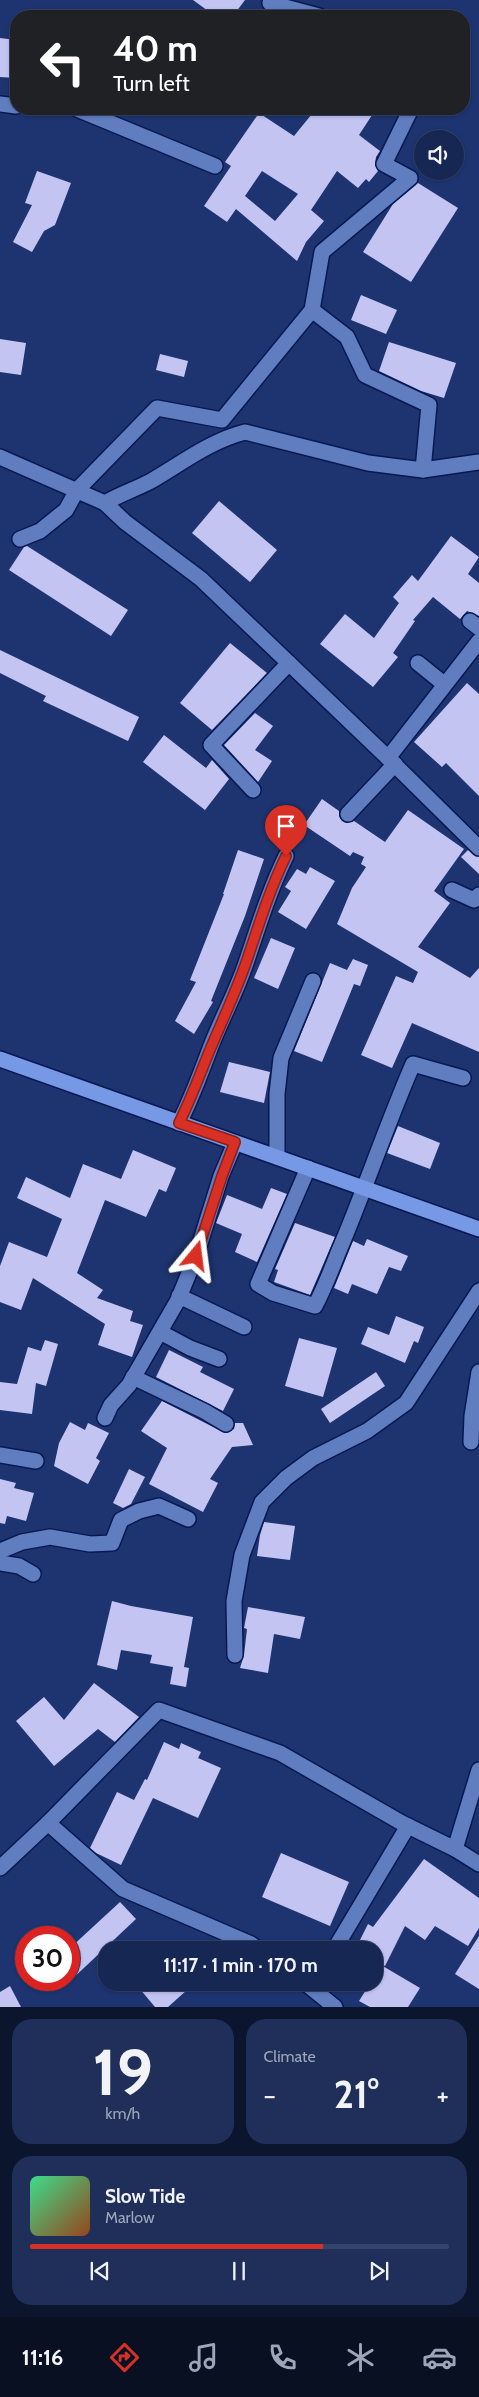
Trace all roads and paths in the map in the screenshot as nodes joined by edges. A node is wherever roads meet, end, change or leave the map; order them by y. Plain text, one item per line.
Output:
1 (270, 3) dead end
2 (296, 10) edge
3 (92, 115) edge
4 (408, 115) edge
5 (215, 166) dead end
6 (312, 310) junction
7 (0, 456) edge
8 (479, 462) edge
9 (423, 470) junction
10 (77, 490) junction
11 (105, 503) junction
12 (20, 539) dead end
13 (479, 641) edge
14 (418, 662) dead end
15 (289, 663) junction
16 (444, 684) junction
17 (392, 761) junction
18 (253, 790) dead end
19 (348, 814) dead end
20 (477, 841) edge
21 (286, 856) dead end
22 (452, 890) dead end
23 (479, 895) edge
24 (313, 981) dead end
25 (0, 1059) edge
26 (463, 1078) dead end
27 (179, 1123) junction
28 (235, 1142) junction
29 (277, 1157) junction
30 (308, 1168) junction
31 (365, 1188) junction
32 (479, 1229) edge
33 (479, 1290) edge
34 (180, 1296) junction
35 (244, 1327) dead end
36 (160, 1332) junction
37 (219, 1359) dead end
38 (479, 1372) edge
39 (133, 1377) junction
40 (105, 1418) dead end
41 (226, 1424) dead end
42 (471, 1442) dead end
43 (0, 1455) edge
44 (36, 1461) dead end
45 (188, 1519) dead end
46 (0, 1551) edge
47 (0, 1563) edge
48 (33, 1574) dead end
49 (235, 1655) dead end
50 (479, 1770) edge
51 (48, 1823) junction
52 (408, 1826) junction
53 (455, 1849) junction
54 (479, 1864) edge
55 (0, 1868) edge
56 (244, 1941) edge
57 (339, 1941) edge
58 (318, 1991) edge
59 (336, 2007) edge

1 - 2 street
3 - 5 street
4 - 6 street
6 - 9 street
6 - 10 street
7 - 10 street
8 - 9 street
9 - 11 street
10 - 11 street
10 - 12 street
11 - 15 street
13 - 16 street
14 - 16 street
15 - 17 street
15 - 18 street
16 - 17 street
17 - 19 street
17 - 20 street
21 - 27 street
22 - 23 street
24 - 29 street
25 - 27 main road
26 - 31 street
27 - 28 main road
28 - 29 main road
28 - 34 street
29 - 30 main road
30 - 31 main road
30 - 31 street
31 - 32 main road
33 - 49 street
34 - 35 street
34 - 36 street
36 - 37 street
36 - 39 street
38 - 42 street
39 - 40 street
39 - 41 street
43 - 44 street
45 - 46 street
47 - 48 street
50 - 53 street
51 - 52 street
51 - 55 street
51 - 56 street
52 - 53 street
52 - 57 street
53 - 54 street
58 - 59 street

